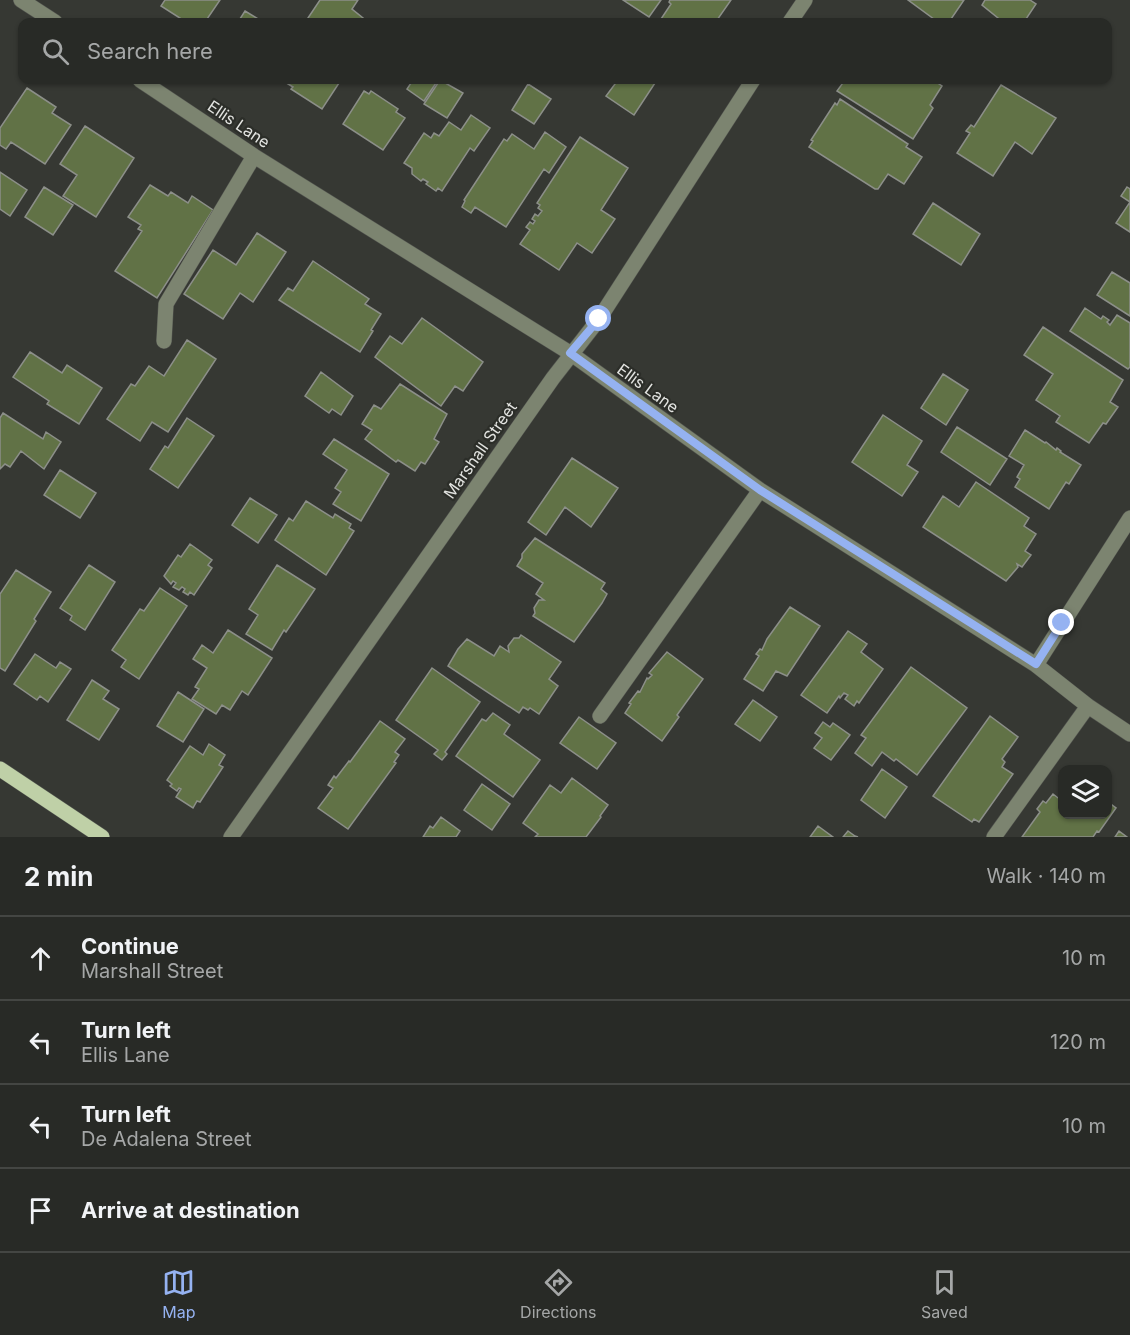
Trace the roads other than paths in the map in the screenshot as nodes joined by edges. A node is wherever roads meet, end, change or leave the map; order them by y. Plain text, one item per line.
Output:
1 (21, 0) edge
2 (805, 0) edge
3 (49, 18) edge
4 (793, 18) edge
5 (146, 84) edge
6 (750, 84) edge
7 (254, 156) junction
8 (164, 341) dead end
9 (570, 353) junction
10 (760, 490) junction
11 (1130, 518) edge
12 (1036, 664) junction
13 (1088, 706) junction
14 (600, 716) dead end
15 (1130, 734) edge
16 (0, 769) edge
17 (102, 837) edge
18 (231, 837) edge
19 (994, 837) edge

1 - 3 street
2 - 4 street
5 - 7 street, Ellis Lane
6 - 9 street, Marshall Street
7 - 8 street
7 - 9 street, Ellis Lane
9 - 10 street, Ellis Lane
9 - 18 street, Marshall Street
10 - 12 street, Ellis Lane
10 - 14 street
11 - 12 street
12 - 13 street, Ellis Lane
13 - 15 street, Ellis Lane
13 - 19 street
16 - 17 main road

